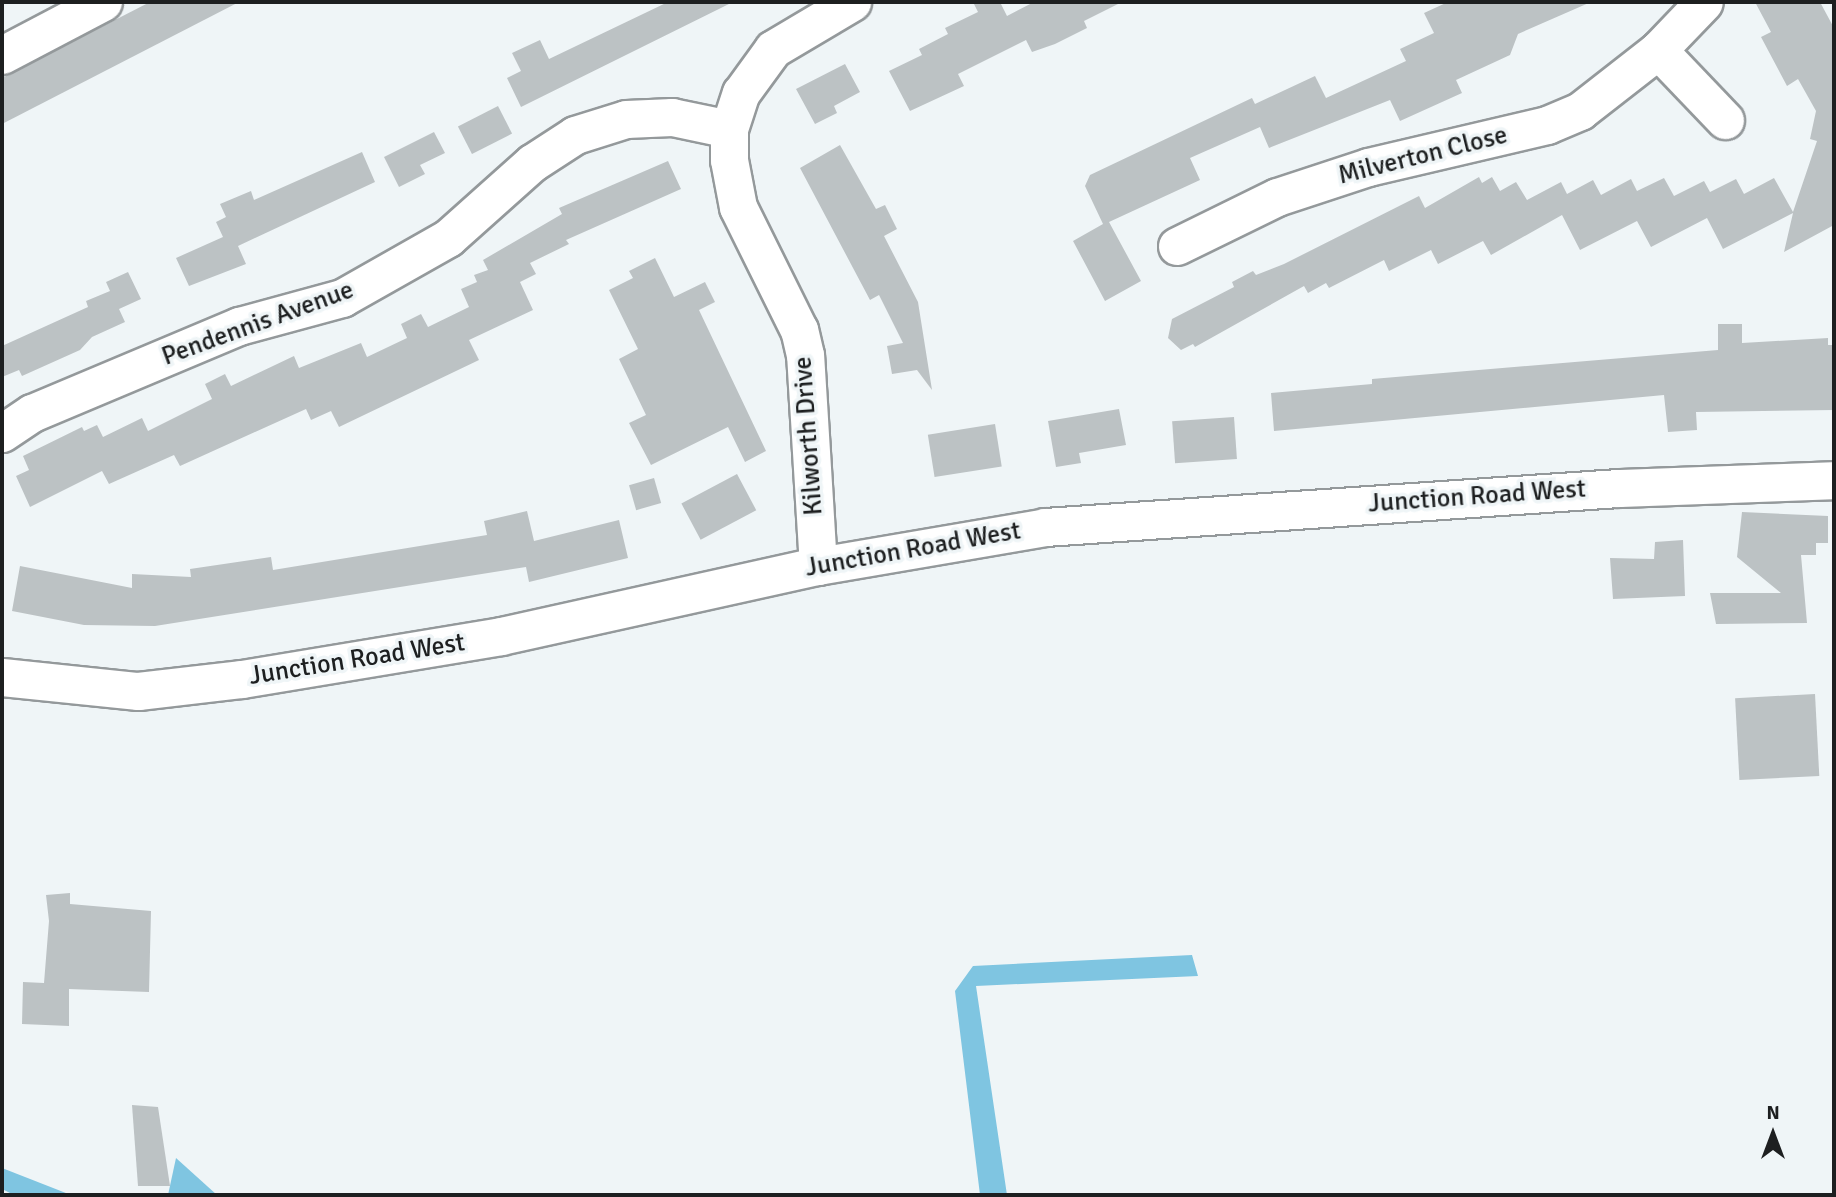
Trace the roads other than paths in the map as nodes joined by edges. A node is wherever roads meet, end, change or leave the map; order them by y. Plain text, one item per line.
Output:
1 (103, 2) edge
2 (852, 2) edge
3 (1704, 2) edge
4 (1658, 50) junction
5 (2, 55) edge
6 (1725, 120) dead end
7 (729, 129) junction
8 (1177, 246) dead end
9 (2, 433) edge
10 (1834, 480) edge
11 (818, 566) junction
12 (2, 677) edge

1 - 5 street
2 - 7 street, Kilworth Drive
3 - 4 street, Milverton Close
4 - 6 street
4 - 8 street, Milverton Close
7 - 9 street, Pendennis Avenue
7 - 11 street, Kilworth Drive
10 - 11 street, Junction Road West
11 - 12 street, Junction Road West

